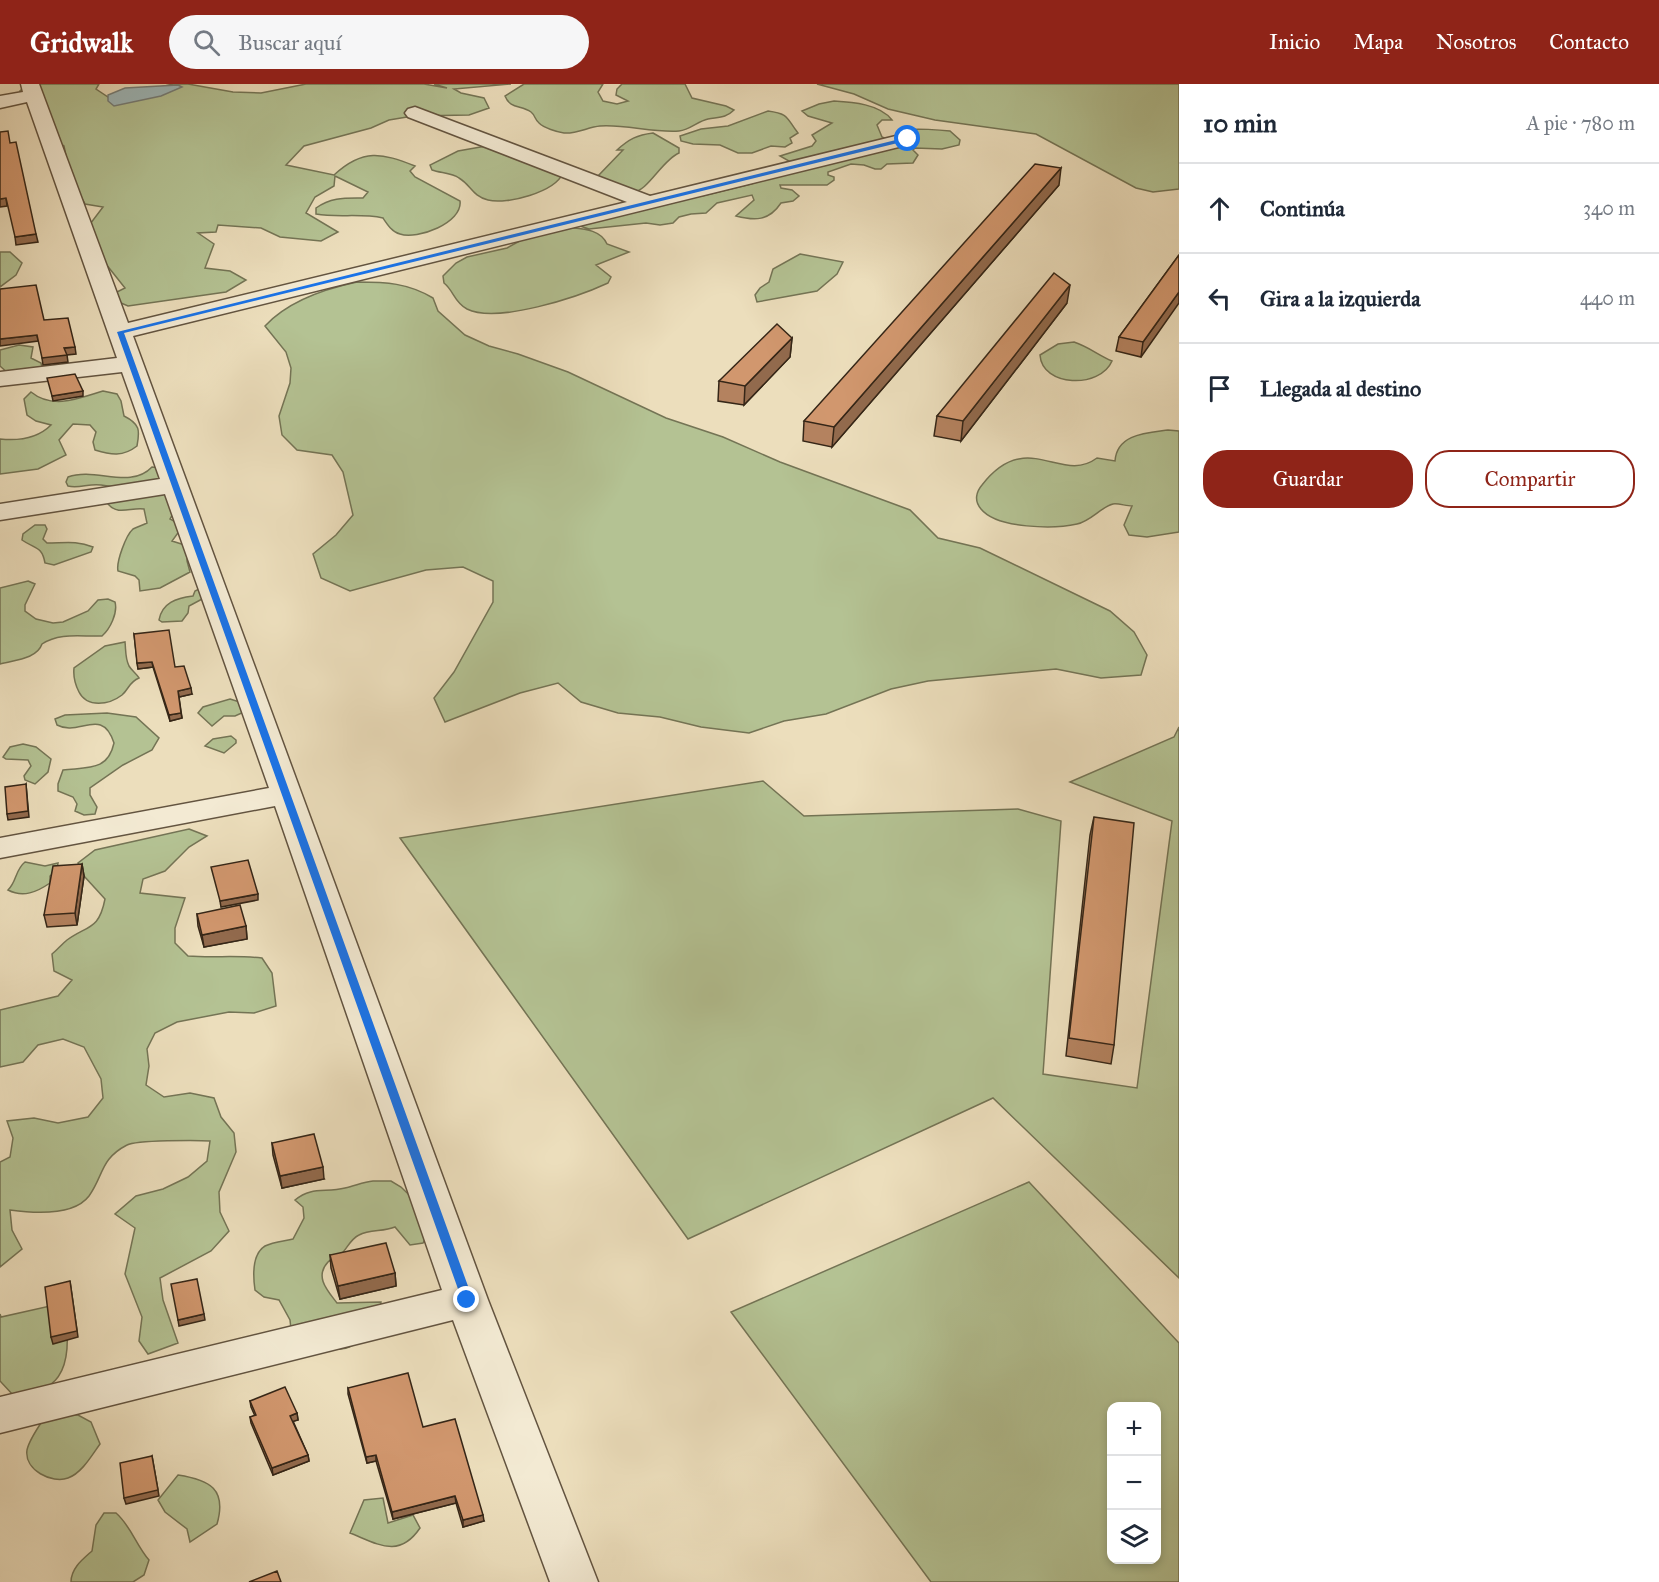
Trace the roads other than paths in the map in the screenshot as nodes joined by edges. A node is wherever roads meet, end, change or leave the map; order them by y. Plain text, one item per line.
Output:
1 (32, 90) edge
2 (0, 102) edge
3 (415, 112) dead end
4 (908, 139) dead end
5 (649, 203) junction
6 (121, 332) junction
7 (132, 364) junction
8 (0, 379) edge
9 (176, 485) junction
10 (0, 512) edge
11 (287, 794) junction
12 (0, 848) edge
13 (467, 1300) junction
14 (0, 1415) edge
15 (574, 1582) edge

1 - 2 street
1 - 6 street
3 - 5 street
4 - 5 street
5 - 6 street
6 - 7 street
7 - 8 street
7 - 9 street
9 - 10 street
9 - 11 street
11 - 12 street
11 - 13 street
13 - 14 street
13 - 15 street

